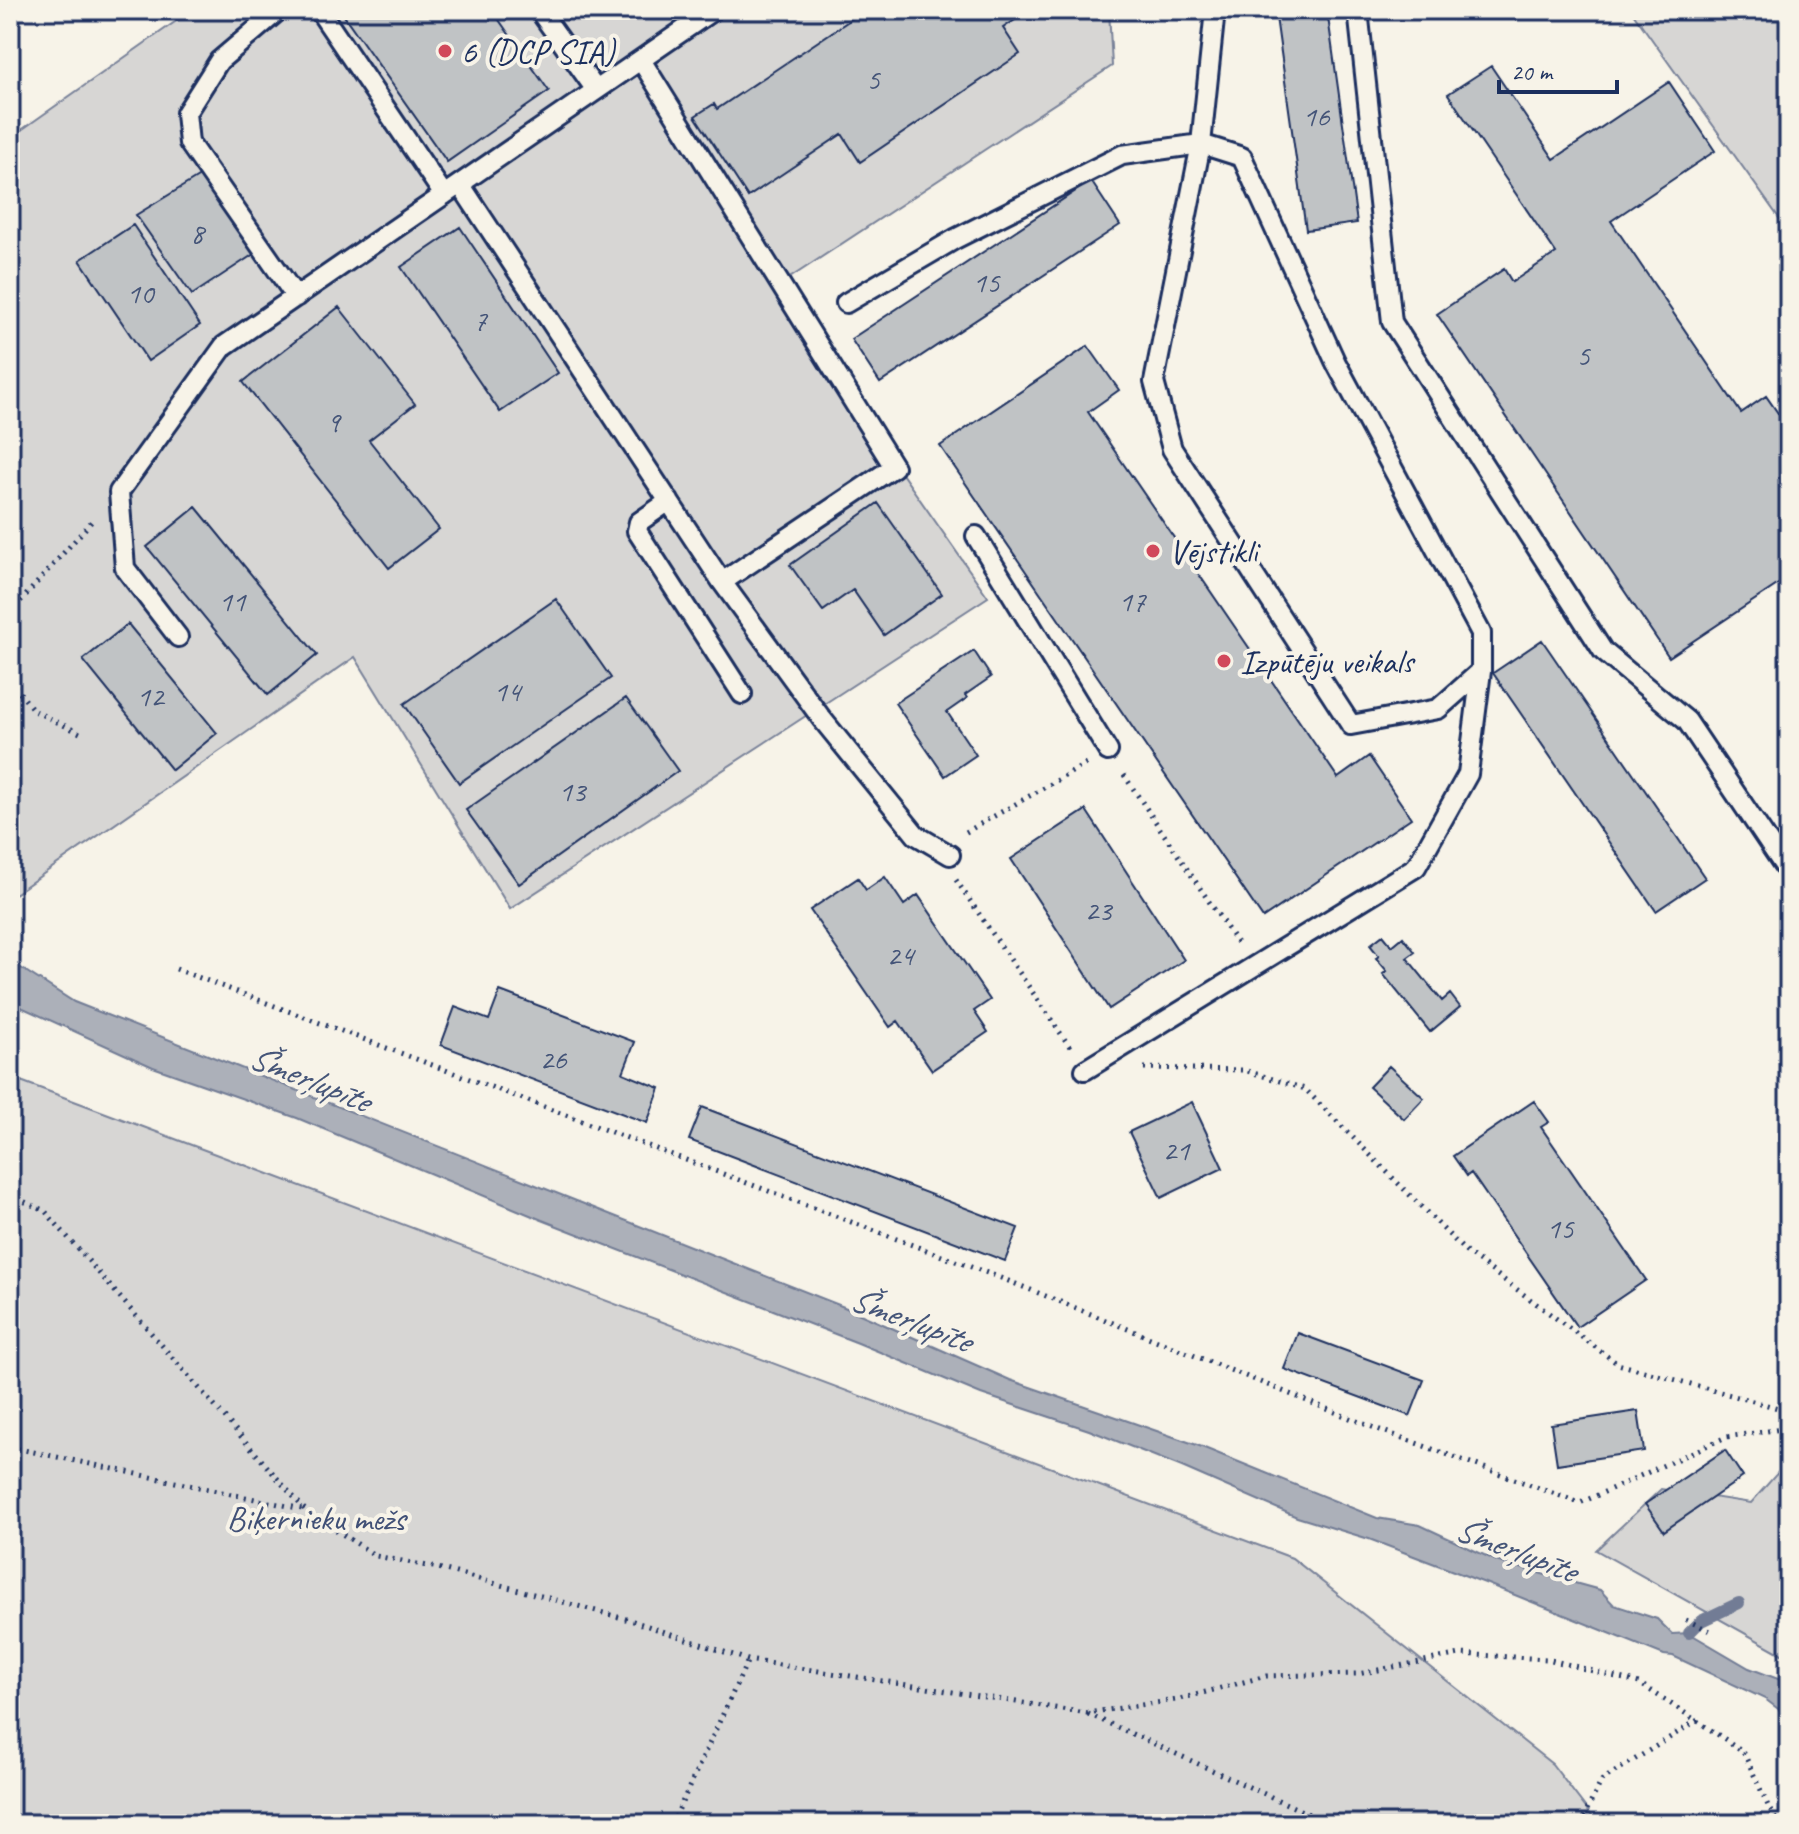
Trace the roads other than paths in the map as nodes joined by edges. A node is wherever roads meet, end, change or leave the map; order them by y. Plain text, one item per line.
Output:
1 (279, 10) edge
2 (319, 10) edge
3 (539, 10) edge
4 (713, 10) edge
5 (1215, 10) edge
6 (1358, 10) edge
7 (641, 60) junction
8 (596, 90) junction
9 (1201, 144) junction
10 (460, 184) junction
11 (444, 195) junction
12 (296, 297) junction
13 (846, 303) dead end
14 (669, 501) junction
15 (976, 536) dead end
16 (722, 582) junction
17 (178, 637) dead end
18 (1481, 671) junction
19 (742, 694) dead end
20 (1108, 751) road end
21 (950, 855) road end
22 (1789, 873) edge
23 (1085, 1070) road end

1 - 12 lane
2 - 11 lane
3 - 8 lane
4 - 7 lane
5 - 9 lane
6 - 22 lane
7 - 8 lane
7 - 16 lane
8 - 10 lane
9 - 13 lane
9 - 18 lane
9 - 18 lane
10 - 11 lane
10 - 14 lane
11 - 12 lane
12 - 17 lane
14 - 16 lane
14 - 19 lane
15 - 20 lane
16 - 21 lane
18 - 23 lane

